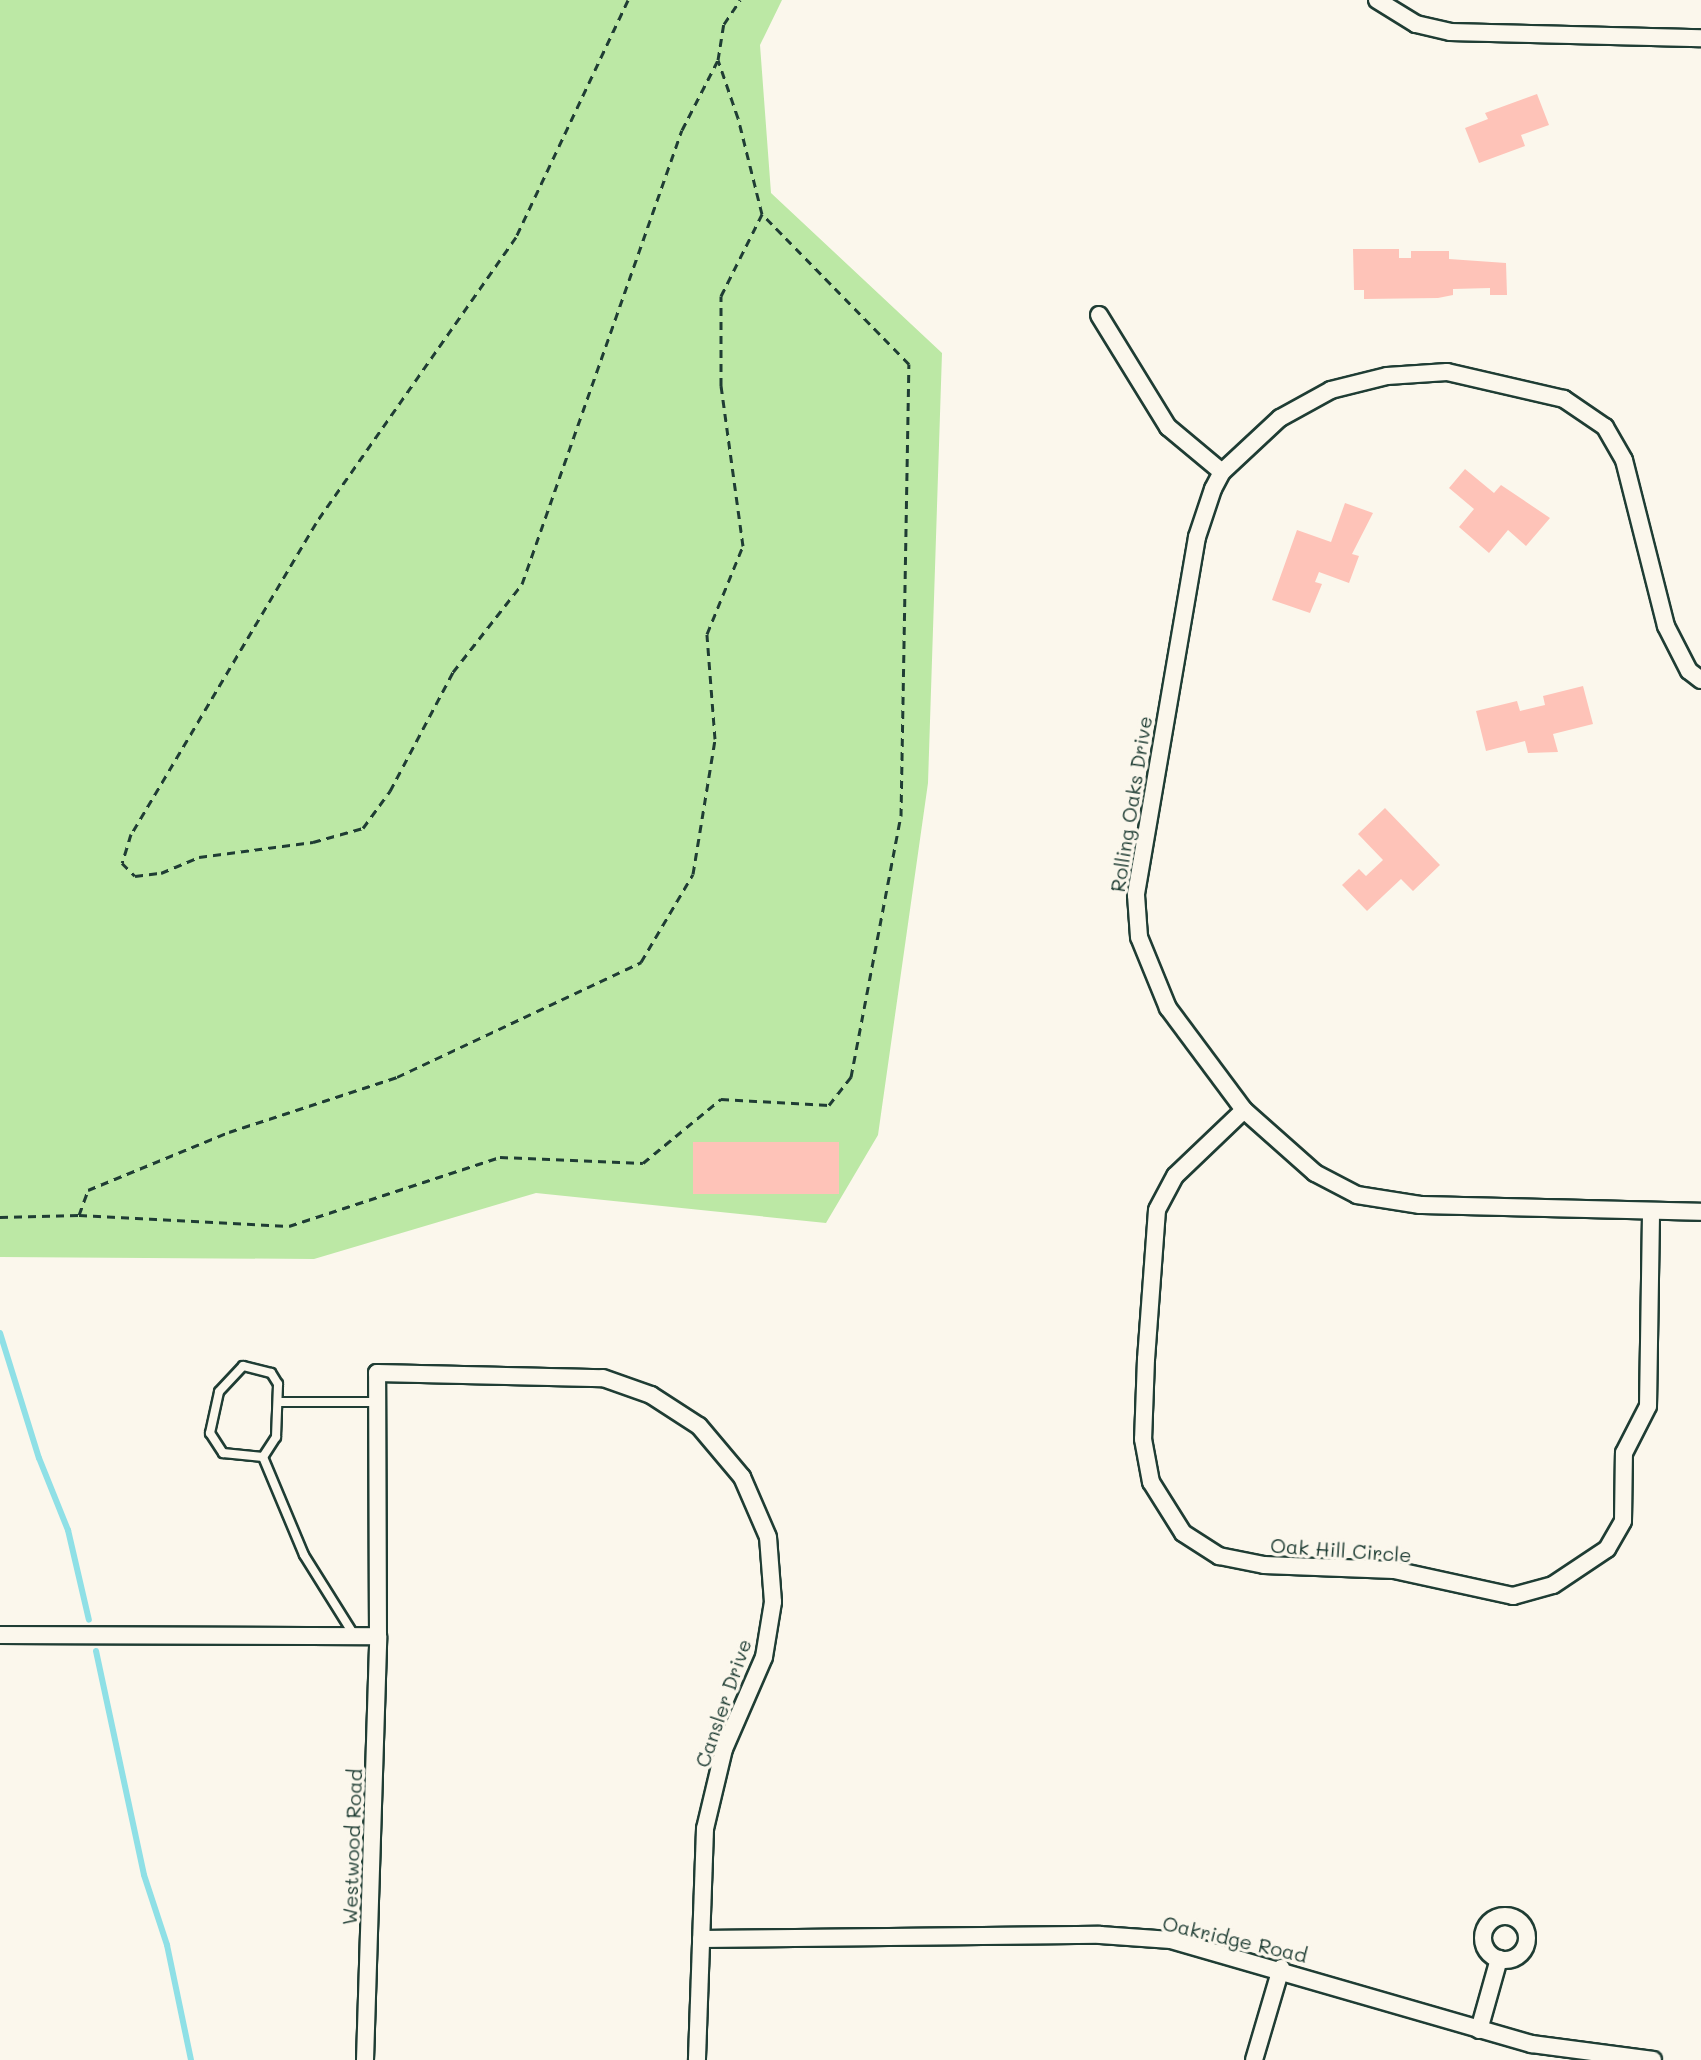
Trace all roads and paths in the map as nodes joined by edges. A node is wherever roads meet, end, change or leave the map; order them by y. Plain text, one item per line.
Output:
1 (628, 0) edge
2 (740, 0) edge
3 (1377, 0) edge
4 (1701, 38) edge
5 (718, 60) junction
6 (762, 214) junction
7 (1099, 315) dead end
8 (1222, 472) junction
9 (1701, 680) edge
10 (1244, 1110) junction
11 (1651, 1211) junction
12 (1701, 1212) edge
13 (79, 1215) junction
14 (0, 1217) edge
15 (377, 1373) joint
16 (280, 1402) junction
17 (377, 1402) junction
18 (263, 1457) junction
19 (0, 1635) edge
20 (354, 1636) junction
21 (378, 1636) junction
22 (701, 1939) junction
23 (1499, 1959) dead end
24 (1281, 1968) junction
25 (1479, 2030) junction
26 (365, 2060) edge
27 (697, 2060) edge
28 (1254, 2060) edge
29 (1653, 2060) edge

1 - 5 path
2 - 5 path
3 - 4 street
5 - 6 path
6 - 13 path
6 - 13 path
7 - 8 street
8 - 9 street, Rolling Oaks Drive
8 - 10 street, Rolling Oaks Drive
10 - 11 street, Rolling Oaks Drive
10 - 11 street, Oak Hill Circle
11 - 12 street, Rolling Oaks Drive
13 - 14 path
15 - 17 street, Westwood Road
15 - 22 street, Cansler Drive
16 - 17 lane
16 - 18 lane
16 - 18 lane
17 - 21 street, Westwood Road
18 - 20 lane
19 - 20 street
20 - 21 street
21 - 26 street, Westwood Road
22 - 24 street, Oakridge Road
22 - 27 street, Cansler Drive
23 - 25 street
24 - 25 street, Oakridge Road
24 - 28 street
25 - 29 street, Oakridge Road

